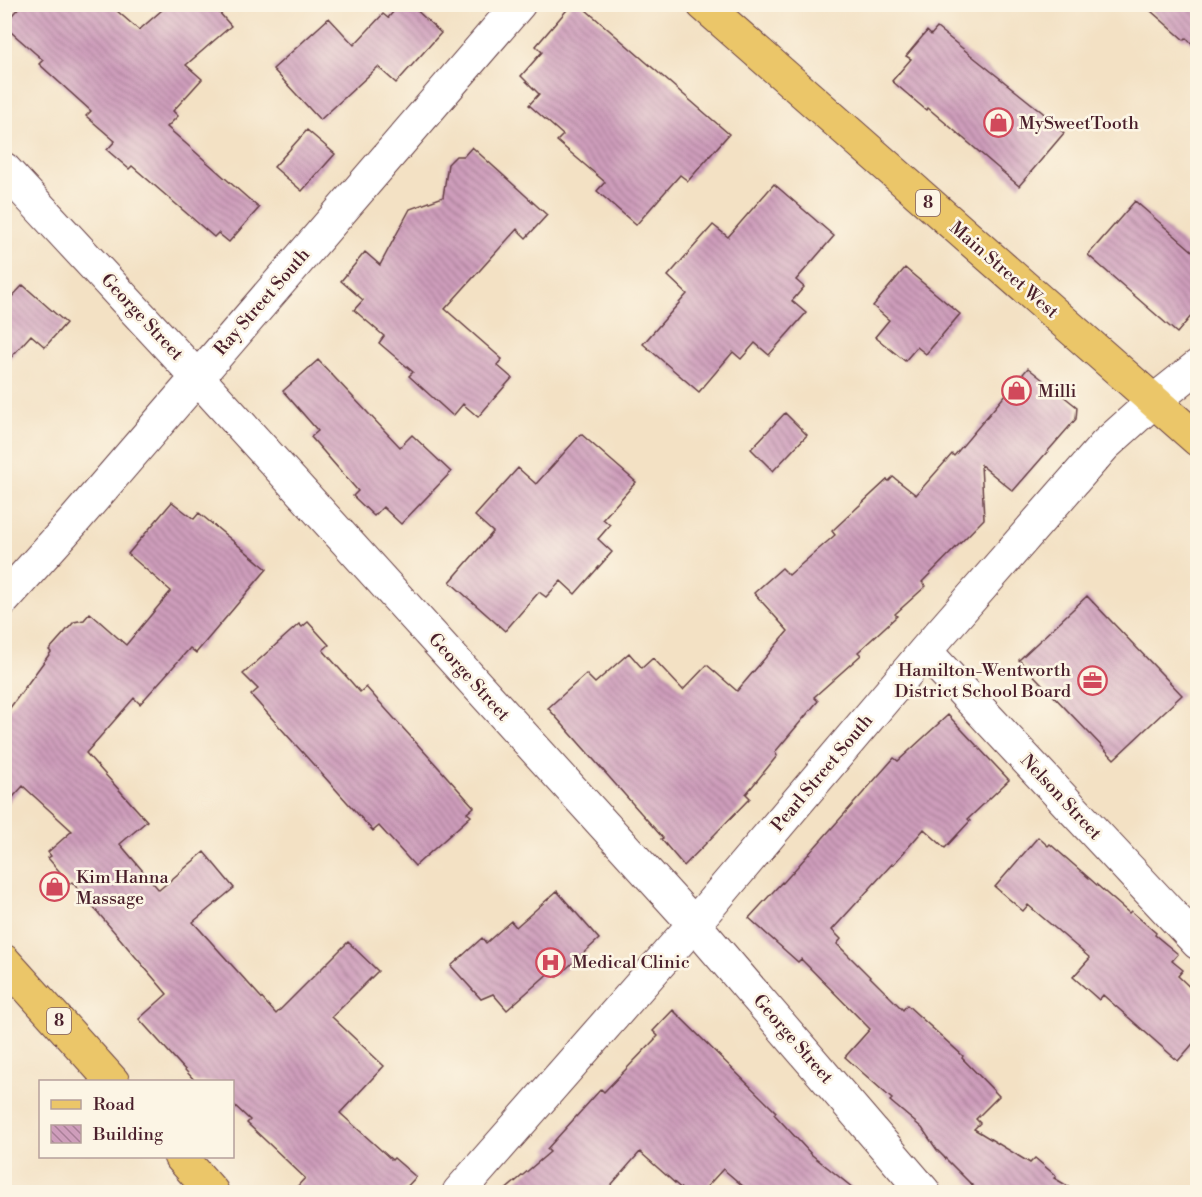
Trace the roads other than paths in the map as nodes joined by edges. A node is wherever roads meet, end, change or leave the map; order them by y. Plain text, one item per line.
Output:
1 (519, 4) edge
2 (703, 4) edge
3 (4, 169) edge
4 (1197, 366) edge
5 (197, 377) junction
6 (1154, 401) junction
7 (1197, 440) edge
8 (4, 599) edge
9 (925, 651) junction
10 (694, 924) junction
11 (1197, 943) edge
12 (4, 961) edge
13 (111, 1080) edge
14 (182, 1158) edge
15 (212, 1192) edge
16 (459, 1192) edge
17 (924, 1192) edge

1 - 5 street, Ray Street South
2 - 6 main road, Main Street West / 8
3 - 5 street, George Street
4 - 6 street, Pearl Street South
5 - 8 street, Ray Street South
5 - 10 street, George Street
6 - 7 main road, Main Street West / 8
6 - 9 street, Pearl Street South
9 - 10 street, Pearl Street South
9 - 11 street, Nelson Street
10 - 16 street, Pearl Street South
10 - 17 street, George Street
12 - 13 main road, 8
14 - 15 main road

